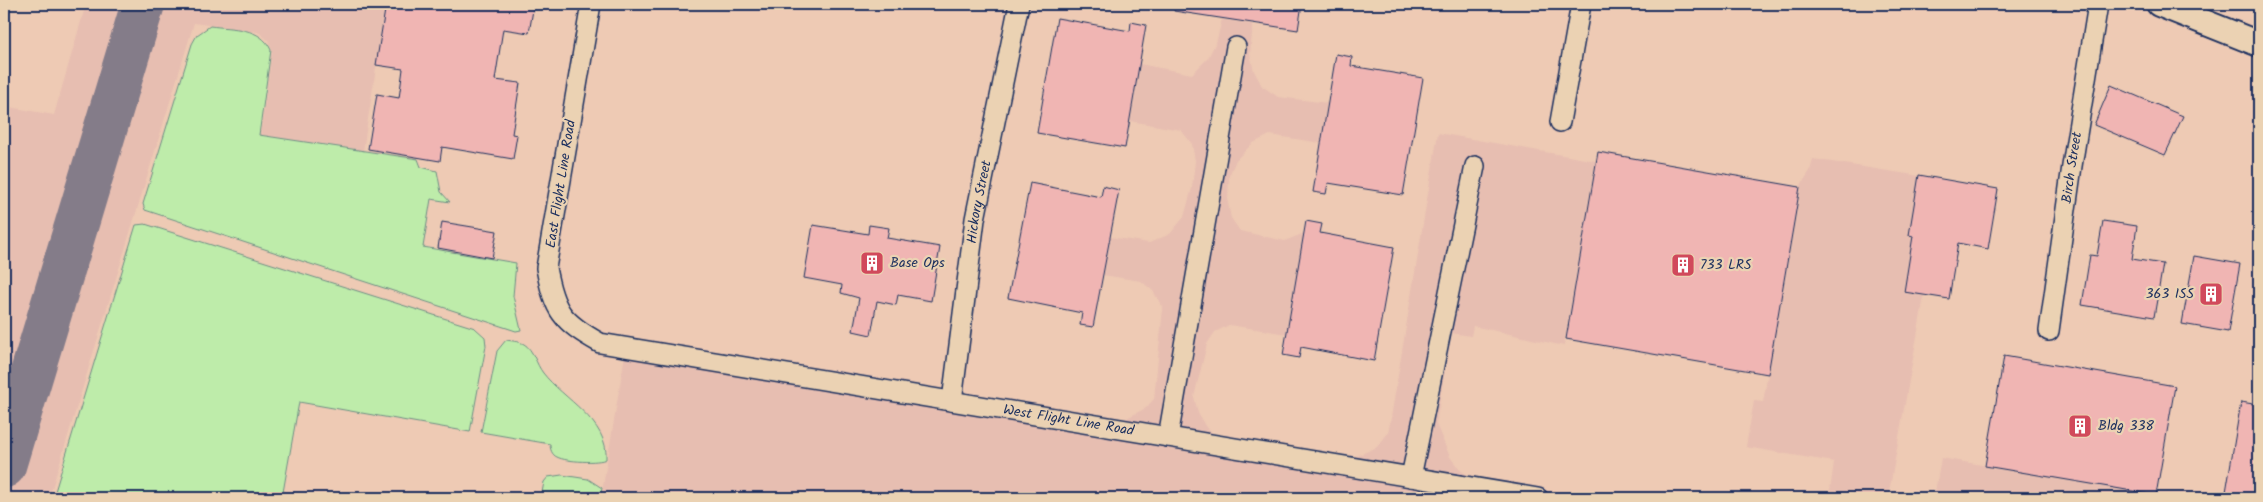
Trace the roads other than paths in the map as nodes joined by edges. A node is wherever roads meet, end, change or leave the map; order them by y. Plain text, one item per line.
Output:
1 (591, 4) edge
2 (1019, 4) edge
3 (1581, 4) edge
4 (2098, 4) edge
5 (2159, 4) edge
6 (2259, 44) edge
7 (1236, 47) dead end
8 (1560, 122) dead end
9 (1475, 166) dead end
10 (2049, 331) dead end
11 (600, 343) joint
12 (952, 401) junction
13 (1168, 437) junction
14 (1411, 477) junction
15 (1538, 498) edge

1 - 11 street, East Flight Line Road
2 - 12 street, Hickory Street
3 - 8 street
4 - 10 street, Birch Street
5 - 6 main road
7 - 13 street
9 - 14 street
11 - 12 street, West Flight Line Road
12 - 13 street, West Flight Line Road
13 - 14 street, West Flight Line Road
14 - 15 street, West Flight Line Road

